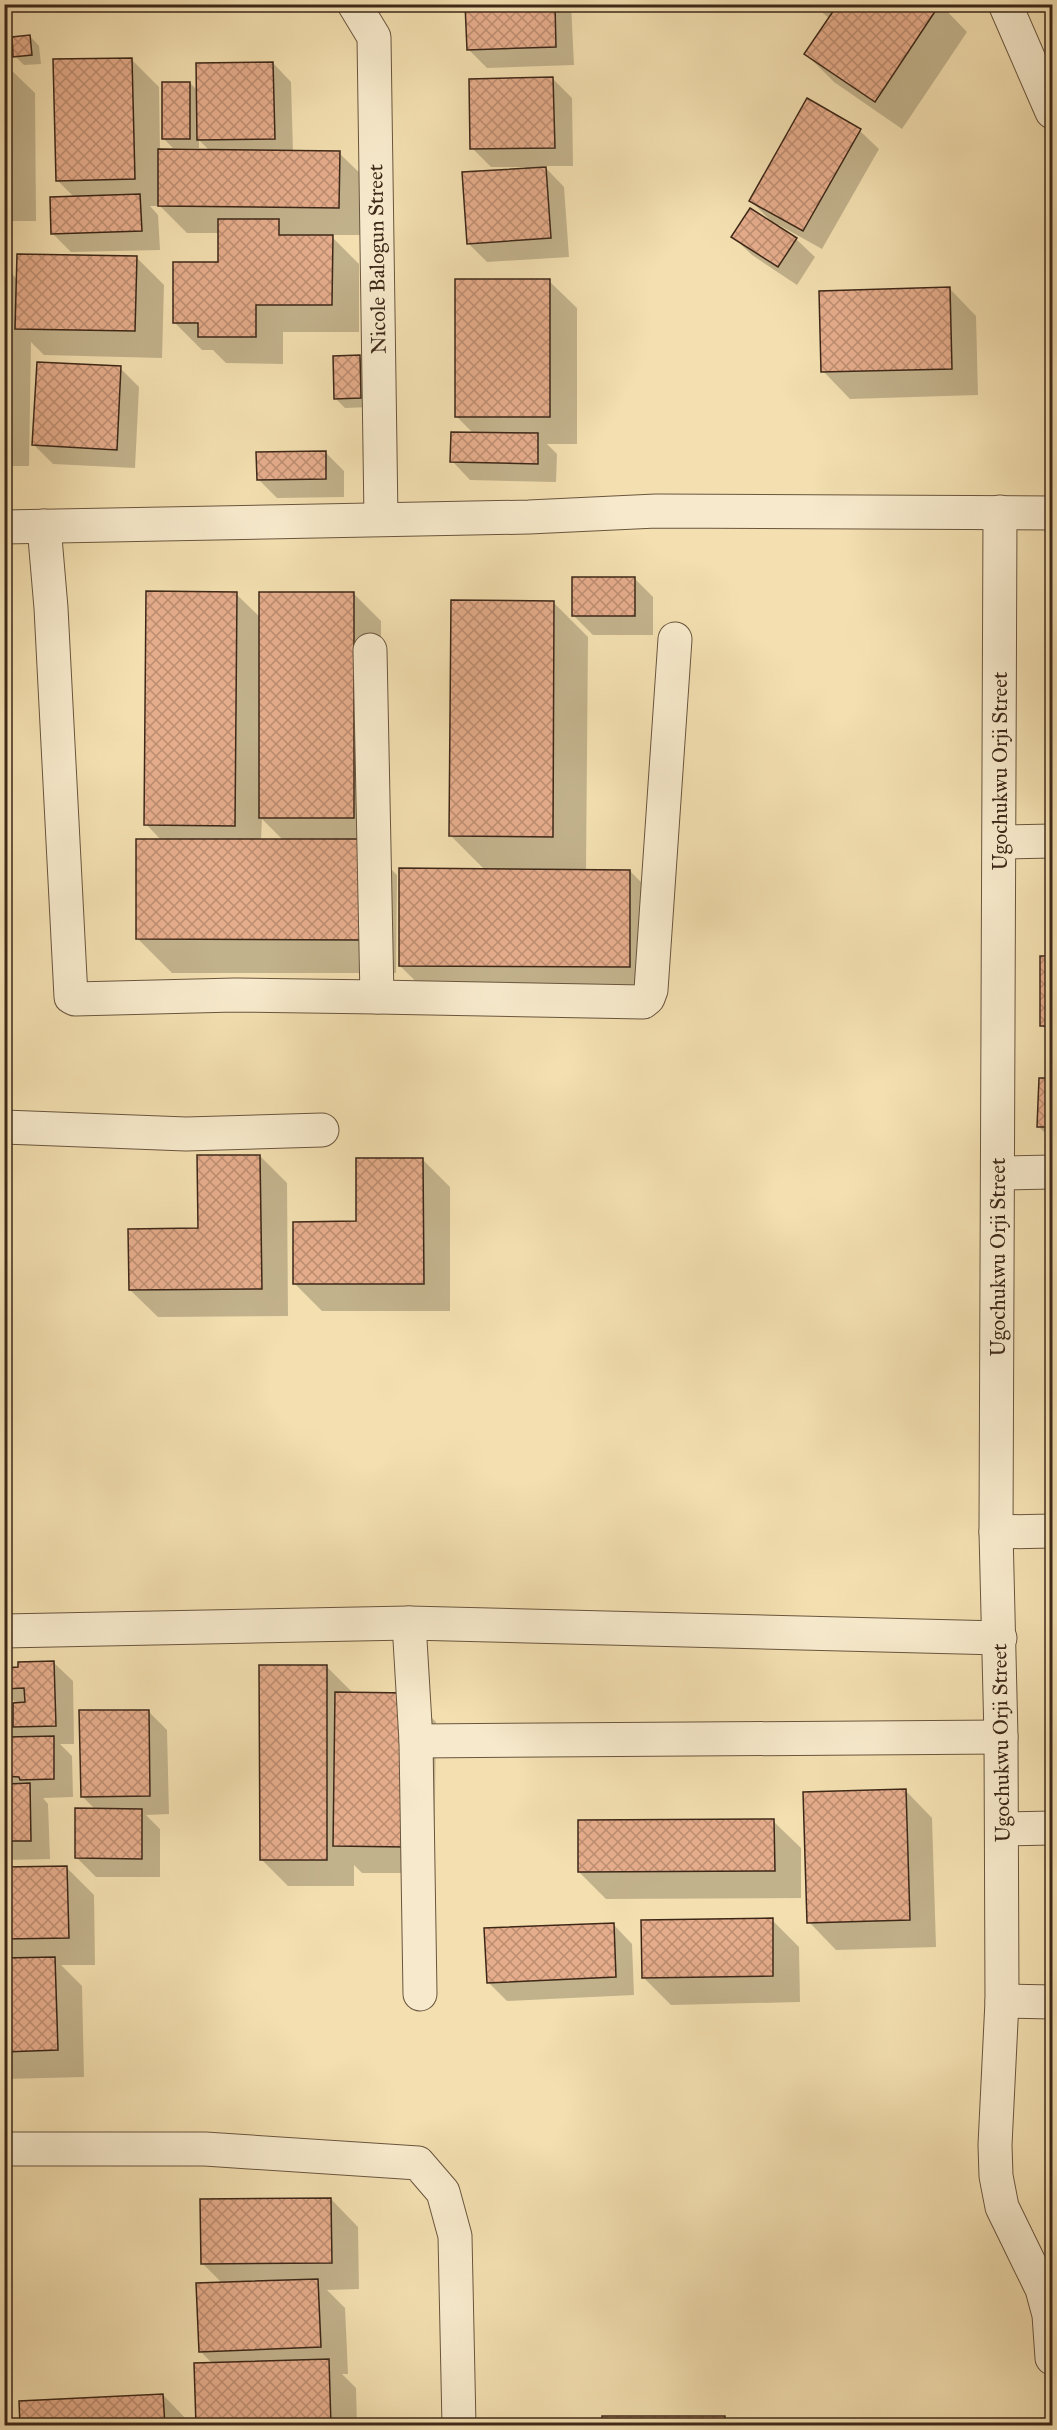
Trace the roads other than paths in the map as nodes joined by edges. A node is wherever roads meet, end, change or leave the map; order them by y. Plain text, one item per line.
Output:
1 (354, 4) edge
2 (1005, 4) edge
3 (1053, 112) edge
4 (1000, 512) junction
5 (1053, 513) edge
6 (381, 519) junction
7 (44, 526) junction
8 (4, 527) edge
9 (675, 639) dead end
10 (370, 650) dead end
11 (1053, 841) edge
12 (1000, 842) junction
13 (377, 997) junction
14 (4, 1127) edge
15 (322, 1130) dead end
16 (1053, 1172) edge
17 (999, 1173) junction
18 (1053, 1531) edge
19 (996, 1532) junction
20 (409, 1623) junction
21 (4, 1631) edge
22 (1000, 1638) junction
23 (1001, 1737) junction
24 (416, 1741) junction
25 (1002, 1828) junction
26 (1053, 1828) edge
27 (420, 1994) dead end
28 (1002, 2001) junction
29 (1053, 2002) edge
30 (4, 2149) edge
31 (1053, 2358) edge
32 (459, 2426) edge

1 - 6 street, Nicole Balogun Street
2 - 3 street
4 - 5 street
4 - 6 street
4 - 12 street, Ugochukwu Orji Street
6 - 7 street
7 - 8 street
7 - 13 street
9 - 13 street
10 - 13 street
11 - 12 street
12 - 17 street, Ugochukwu Orji Street
14 - 15 street
16 - 17 street
17 - 19 street, Ugochukwu Orji Street
18 - 19 street
19 - 22 street, Ugochukwu Orji Street
20 - 21 street
20 - 22 street
20 - 24 street
22 - 23 street, Ugochukwu Orji Street
23 - 24 street
23 - 25 street, Ugochukwu Orji Street
24 - 27 street
25 - 26 street
25 - 28 street, Ugochukwu Orji Street
28 - 29 street
28 - 31 street, Ugochukwu Orji Street
30 - 32 street

